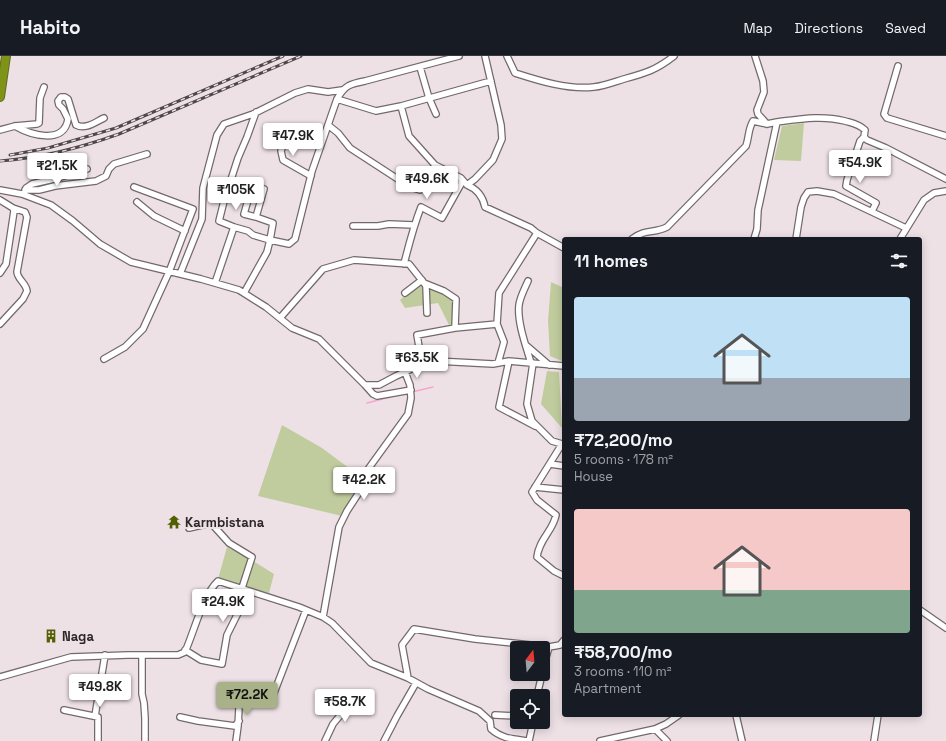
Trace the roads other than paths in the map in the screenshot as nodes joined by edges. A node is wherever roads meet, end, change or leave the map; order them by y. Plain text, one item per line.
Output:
1 (459, 56) edge
2 (486, 56) edge
3 (507, 56) edge
4 (674, 56) edge
5 (755, 56) edge
6 (7, 57) edge
7 (898, 66) dead end
8 (420, 67) junction
9 (491, 81) junction
10 (44, 87) dead end
11 (342, 90) junction
12 (0, 97) edge
13 (429, 98) junction
14 (337, 99) junction
15 (400, 106) junction
16 (256, 112) junction
17 (436, 114) dead end
18 (104, 118) dead end
19 (777, 122) junction
20 (766, 124) junction
21 (328, 125) junction
22 (14, 126) junction
23 (0, 130) edge
24 (288, 132) dead end
25 (946, 136) edge
26 (864, 137) junction
27 (147, 154) dead end
28 (435, 166) junction
29 (87, 169) dead end
30 (311, 176) junction
31 (461, 178) junction
32 (946, 179) edge
33 (467, 185) junction
34 (252, 186) dead end
35 (134, 187) dead end
36 (264, 189) dead end
37 (0, 190) edge
38 (946, 191) edge
39 (23, 192) junction
40 (0, 201) edge
41 (137, 202) dead end
42 (13, 208) junction
43 (872, 212) junction
44 (256, 217) junction
45 (414, 225) junction
46 (353, 226) dead end
47 (234, 227) junction
48 (906, 228) junction
49 (185, 231) junction
50 (537, 233) junction
51 (635, 237) edge
52 (755, 237) edge
53 (796, 237) edge
54 (901, 237) edge
55 (270, 240) junction
56 (562, 247) edge
57 (404, 264) junction
58 (169, 272) junction
59 (0, 273) edge
60 (180, 274) junction
61 (423, 281) junction
62 (528, 281) dead end
63 (215, 283) junction
64 (244, 293) junction
65 (405, 293) dead end
66 (427, 313) dead end
67 (280, 318) junction
68 (0, 324) edge
69 (497, 324) junction
70 (455, 328) junction
71 (527, 346) junction
72 (104, 359) dead end
73 (509, 361) junction
74 (498, 363) junction
75 (532, 363) junction
76 (422, 364) junction
77 (549, 364) junction
78 (562, 366) edge
79 (405, 372) junction
80 (365, 385) junction
81 (411, 392) junction
82 (542, 430) junction
83 (562, 444) edge
84 (562, 446) edge
85 (550, 464) junction
86 (562, 466) edge
87 (535, 487) junction
88 (562, 490) edge
89 (189, 528) dead end
90 (562, 575) edge
91 (242, 588) junction
92 (249, 591) junction
93 (306, 610) junction
94 (922, 611) edge
95 (323, 617) junction
96 (946, 628) edge
97 (562, 642) edge
98 (510, 643) edge
99 (550, 647) edge
100 (186, 650) junction
101 (142, 655) junction
102 (105, 656) junction
103 (0, 677) edge
104 (408, 678) junction
105 (416, 683) junction
106 (240, 688) dead end
107 (272, 698) dead end
108 (353, 700) dead end
109 (64, 710) dead end
110 (495, 715) dead end
111 (95, 716) junction
112 (510, 716) edge
113 (180, 717) dead end
114 (676, 717) edge
115 (736, 717) edge
116 (878, 717) edge
117 (238, 721) junction
118 (531, 729) edge
119 (654, 729) junction
120 (617, 739) edge
121 (509, 740) edge
122 (98, 741) edge
123 (145, 741) edge
124 (236, 741) edge
125 (325, 741) edge
126 (384, 741) edge
127 (528, 741) edge
128 (600, 741) edge
129 (667, 741) edge
130 (742, 741) edge
131 (874, 741) edge

1 - 8 street
2 - 9 street
3 - 4 street
5 - 20 street
6 - 12 highway
7 - 25 street
8 - 11 street
8 - 13 street
9 - 13 street
9 - 33 street
10 - 22 street
11 - 14 street
11 - 16 street
13 - 15 street
13 - 17 street
14 - 15 street
14 - 21 street
15 - 28 street
16 - 47 street
16 - 60 street
18 - 22 street
19 - 20 street
19 - 26 street
19 - 52 street
20 - 51 street
21 - 28 street
21 - 30 street
22 - 23 street
24 - 30 street
26 - 32 street
26 - 43 street
27 - 39 street
28 - 31 street
29 - 39 street
30 - 55 street
31 - 33 street
31 - 45 street
33 - 50 street
34 - 44 street
35 - 49 street
36 - 44 street
37 - 39 street
38 - 48 street
39 - 58 street
40 - 42 street
41 - 49 street
42 - 59 street
42 - 68 street
43 - 48 street
43 - 53 street
44 - 55 street
45 - 46 street
45 - 57 street
47 - 55 street
47 - 63 street
48 - 54 street
49 - 58 street
50 - 56 street
50 - 69 street
55 - 64 street
57 - 61 street
57 - 67 street
58 - 60 street
58 - 72 street
60 - 63 street
61 - 65 street
61 - 66 street
61 - 70 street
62 - 71 street
63 - 64 street
64 - 67 street
67 - 80 street
69 - 70 street
69 - 74 street
70 - 76 street
71 - 75 street
71 - 77 street
73 - 74 street
73 - 75 street
73 - 82 street
74 - 76 street
75 - 77 street
75 - 82 street
76 - 79 street
77 - 78 street
79 - 80 street
79 - 81 street
80 - 81 street
81 - 95 street
82 - 83 street
84 - 85 street
85 - 86 street
85 - 87 street
87 - 88 street
87 - 90 street
89 - 91 street
91 - 92 street
91 - 100 street
92 - 93 street
92 - 100 street
93 - 95 street
93 - 107 street
94 - 96 street
95 - 104 street
97 - 99 street
98 - 104 street
100 - 101 street
101 - 102 street
101 - 123 street
102 - 103 street
102 - 111 street
104 - 105 street
105 - 121 street
105 - 126 street
106 - 117 street
108 - 125 street
109 - 111 street
110 - 112 street
111 - 122 street
113 - 117 street
114 - 119 street
115 - 130 street
116 - 131 street
117 - 124 street
118 - 127 street
119 - 120 street
119 - 129 street
120 - 128 street
121 - 127 street

